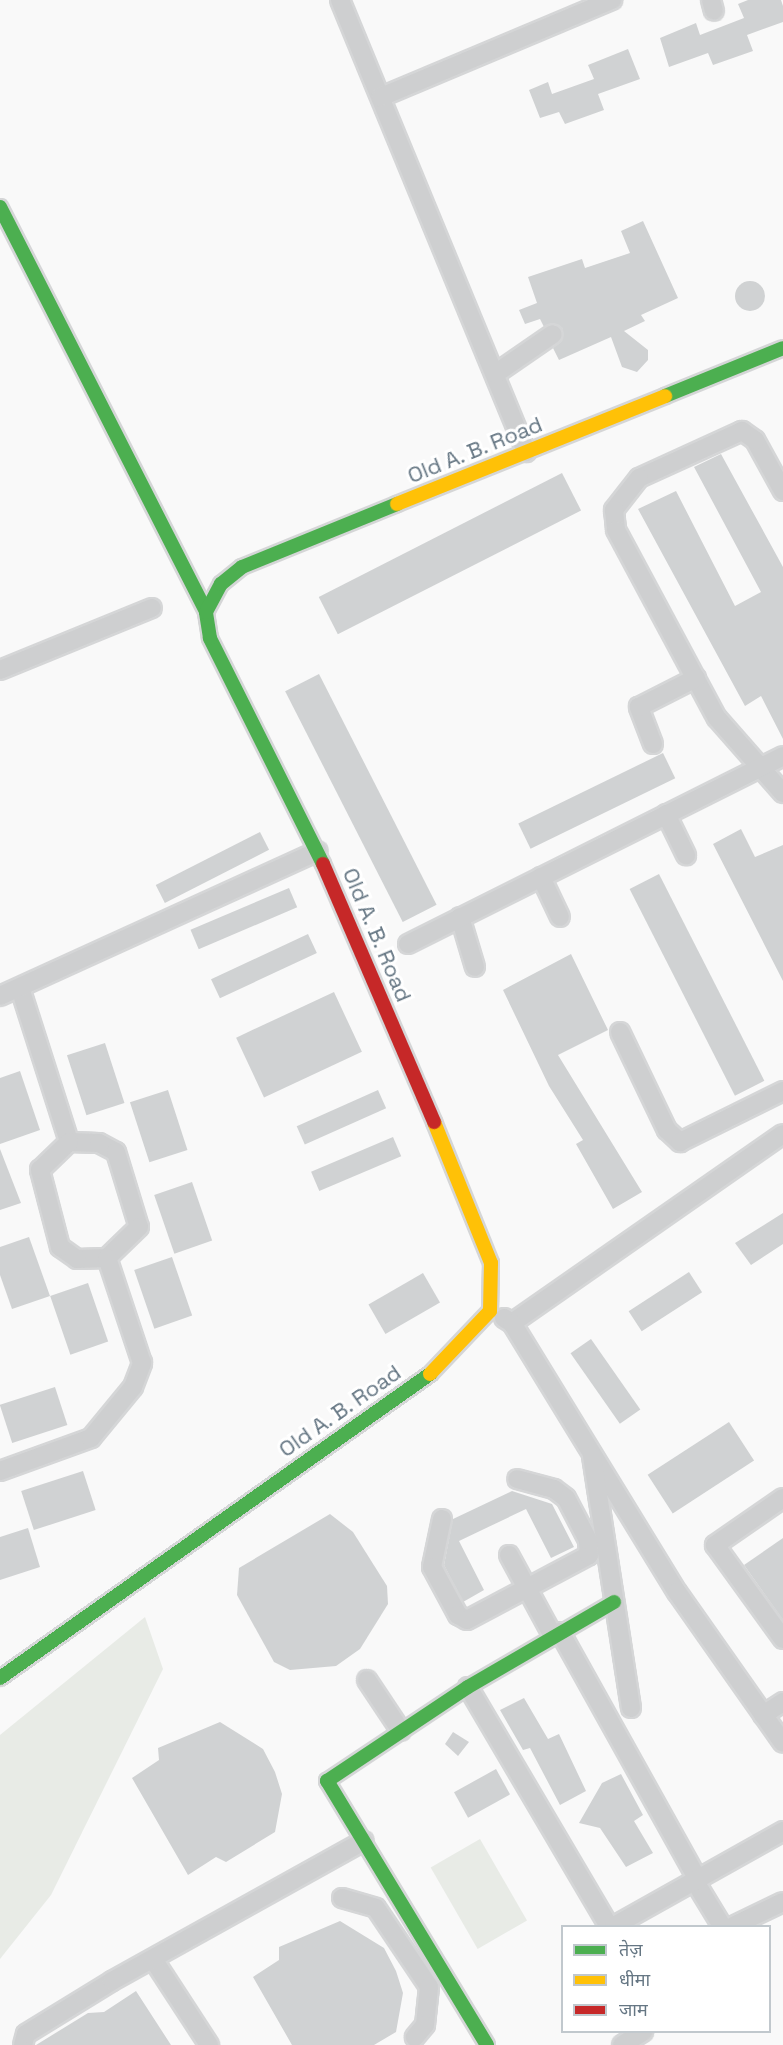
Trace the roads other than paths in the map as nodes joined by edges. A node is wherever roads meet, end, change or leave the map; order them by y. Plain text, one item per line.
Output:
1 (340, 0) edge
2 (612, 0) edge
3 (590, 4) edge
4 (381, 97) junction
5 (0, 207) edge
6 (553, 334) dead end
7 (783, 348) edge
8 (495, 374) junction
9 (526, 452) junction
10 (783, 491) edge
11 (152, 608) dead end
12 (206, 612) junction
13 (0, 670) edge
14 (696, 678) junction
15 (654, 744) dead end
16 (783, 756) edge
17 (764, 766) junction
18 (783, 793) edge
19 (666, 814) junction
20 (318, 851) junction
21 (686, 855) dead end
22 (541, 877) junction
23 (460, 917) junction
24 (560, 917) dead end
25 (408, 944) dead end
26 (475, 967) dead end
27 (20, 988) junction
28 (0, 996) edge
29 (620, 1032) dead end
30 (783, 1091) edge
31 (783, 1134) edge
32 (69, 1142) junction
33 (107, 1258) junction
34 (490, 1311) junction
35 (513, 1323) junction
36 (592, 1456) junction
37 (0, 1471) edge
38 (517, 1479) dead end
39 (783, 1498) edge
40 (442, 1519) dead end
41 (509, 1555) dead end
42 (528, 1590) junction
43 (614, 1602) junction
44 (557, 1634) junction
45 (783, 1639) edge
46 (0, 1678) edge
47 (367, 1680) dead end
48 (468, 1687) junction
49 (783, 1702) edge
50 (631, 1708) dead end
51 (763, 1715) junction
52 (401, 1731) junction
53 (783, 1743) edge
54 (783, 1831) edge
55 (364, 1841) junction
56 (695, 1879) junction
57 (342, 1898) dead end
58 (783, 1902) edge
59 (608, 1925) edge
60 (616, 1925) edge
61 (721, 1925) edge
62 (735, 1925) edge
63 (423, 1939) junction
64 (406, 1948) junction
65 (153, 1959) junction
66 (640, 2033) edge
67 (415, 2037) dead end
68 (482, 2043) edge
69 (23, 2045) edge
70 (209, 2045) edge
71 (622, 2045) edge

1 - 4 street
2 - 3 street
3 - 4 street
4 - 8 street
5 - 12 street
6 - 8 street
7 - 9 street, Old A. B. Road
8 - 9 street
9 - 12 street, Old A. B. Road
10 - 14 street
11 - 13 street
12 - 20 street, Old A. B. Road
14 - 15 street
14 - 17 street
16 - 17 street
17 - 18 street
17 - 19 street
19 - 21 street
19 - 22 street
20 - 27 street
20 - 34 street, Old A. B. Road
22 - 23 street
22 - 24 street
23 - 25 street
23 - 26 street
27 - 28 street
27 - 32 street
29 - 30 street
31 - 35 street
32 - 33 street
32 - 33 street
33 - 37 street
34 - 35 street
34 - 46 street, Old A. B. Road
35 - 36 street
36 - 43 street
36 - 51 street
38 - 42 street
39 - 45 street
40 - 42 street
41 - 42 street
42 - 44 street
43 - 44 street
43 - 50 street
44 - 48 street
44 - 56 street
47 - 52 street
48 - 52 street
48 - 59 street
49 - 51 street
51 - 53 street
52 - 55 street
54 - 56 street
55 - 63 street
55 - 65 street
56 - 60 street
56 - 61 street
57 - 64 street
58 - 62 street
63 - 64 street
63 - 68 street
64 - 67 street
65 - 69 street
65 - 70 street
66 - 71 street

